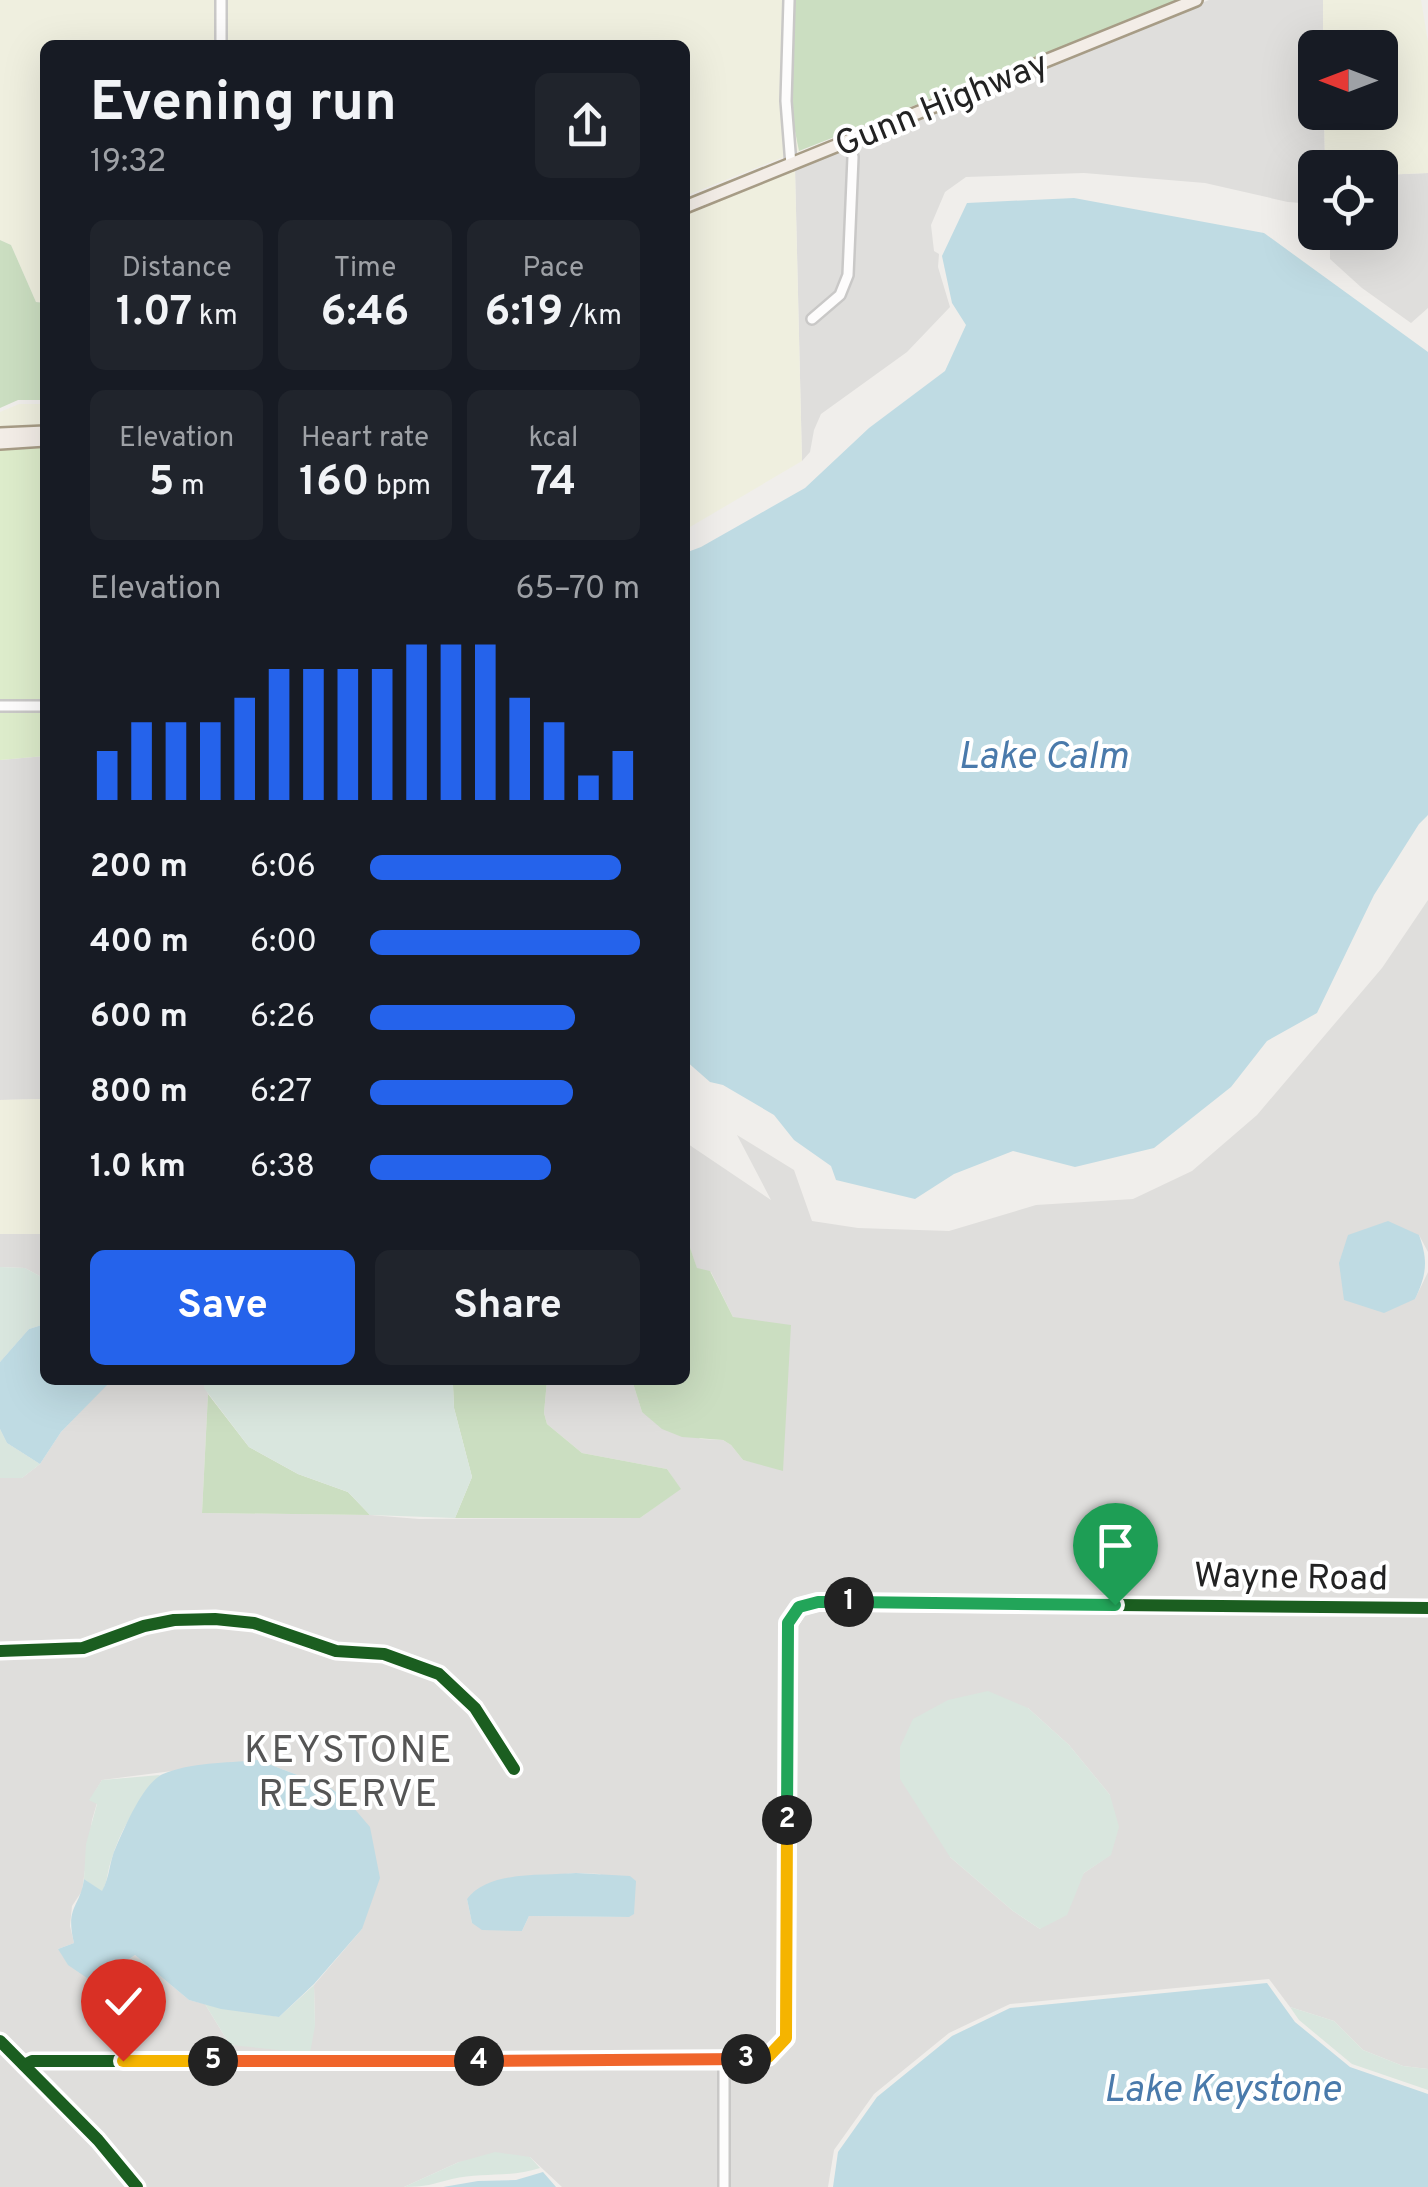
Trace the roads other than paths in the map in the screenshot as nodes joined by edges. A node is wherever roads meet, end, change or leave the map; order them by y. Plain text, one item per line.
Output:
1 (221, 0) edge
2 (789, 0) edge
3 (1196, 0) edge
4 (221, 40) edge
5 (848, 140) junction
6 (791, 165) junction
7 (690, 204) edge
8 (812, 320) dead end
9 (40, 432) edge
10 (0, 434) edge
11 (40, 440) edge
12 (0, 443) edge
13 (0, 706) edge
14 (40, 706) edge
15 (1428, 1608) edge
16 (0, 1651) edge
17 (514, 1769) dead end
18 (0, 2042) edge
19 (724, 2061) junction
20 (24, 2065) junction
21 (137, 2187) edge
22 (724, 2187) edge

1 - 4 street
2 - 6 street
3 - 5 main road, Gunn Highway
5 - 6 main road, Gunn Highway
5 - 8 street
6 - 7 main road, Gunn Highway
9 - 10 main road
11 - 12 main road
13 - 14 street
15 - 19 street, Wayne Road
16 - 17 street
18 - 20 main road
19 - 20 street, Wayne Road
19 - 22 street
20 - 21 main road

